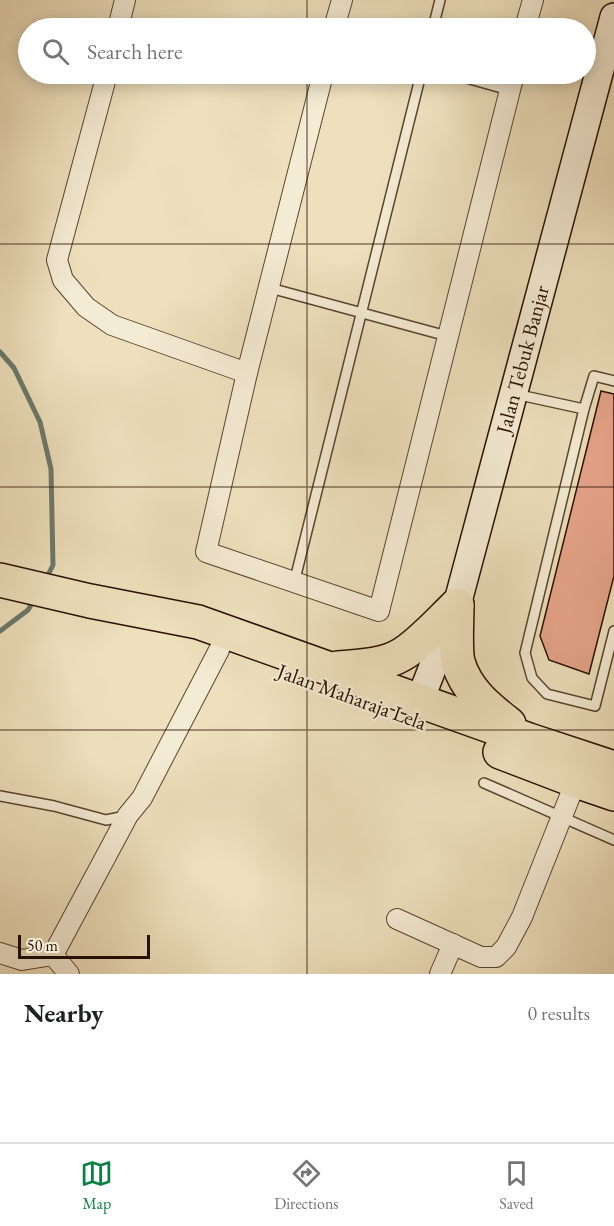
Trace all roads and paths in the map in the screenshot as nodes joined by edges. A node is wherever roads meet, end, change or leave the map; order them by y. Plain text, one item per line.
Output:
1 (125, 0) edge
2 (342, 0) edge
3 (441, 0) edge
4 (533, 0) edge
5 (614, 17) edge
6 (120, 18) edge
7 (337, 18) edge
8 (436, 18) edge
9 (528, 18) edge
10 (104, 84) edge
11 (321, 84) edge
12 (419, 84) edge
13 (511, 84) edge
14 (596, 84) edge
15 (596, 84) edge
16 (270, 288) junction
17 (362, 313) junction
18 (447, 336) junction
19 (247, 373) junction
20 (614, 381) edge
21 (512, 394) junction
22 (584, 409) junction
23 (0, 580) edge
24 (294, 583) junction
25 (90, 601) junction
26 (457, 605) junction
27 (614, 631) edge
28 (219, 650) junction
29 (330, 668) junction
30 (420, 700) junction
31 (374, 705) junction
32 (455, 735) junction
33 (529, 740) junction
34 (614, 768) edge
35 (576, 781) junction
36 (484, 783) dead end
37 (614, 794) edge
38 (0, 795) edge
39 (128, 815) junction
40 (562, 818) junction
41 (614, 840) edge
42 (397, 918) dead end
43 (453, 945) junction
44 (0, 953) edge
45 (53, 955) junction
46 (69, 974) edge
47 (440, 974) edge

1 - 6 street
2 - 7 street
3 - 8 lane
4 - 9 street
5 - 15 street, Jalan Tebuk Banjar
10 - 19 street
11 - 16 street
12 - 17 lane
13 - 18 street
14 - 21 street, Jalan Tebuk Banjar
16 - 17 lane
16 - 19 street
17 - 18 lane
17 - 24 lane
18 - 24 street
19 - 24 street
20 - 22 lane
21 - 22 lane
21 - 26 street, Jalan Tebuk Banjar
22 - 27 lane
23 - 25 highway, Jalan Maharaja Lela
25 - 28 highway, Jalan Maharaja Lela
25 - 29 highway, Jalan Maharaja Lela
26 - 29 highway
26 - 30 street, Jalan Tebuk Banjar
26 - 33 highway
28 - 31 highway, Jalan Maharaja Lela
28 - 39 street
29 - 30 highway, Jalan Maharaja Lela
30 - 31 highway
30 - 32 highway
30 - 33 highway, Jalan Maharaja Lela
31 - 32 highway, Jalan Maharaja Lela
32 - 35 highway, Jalan Maharaja Lela
33 - 34 highway, Jalan Maharaja Lela
35 - 37 highway, Jalan Maharaja Lela
35 - 40 street
36 - 40 lane
38 - 39 lane
39 - 45 street
40 - 41 lane
40 - 43 street
42 - 43 street
43 - 47 street
44 - 45 street
45 - 46 street

